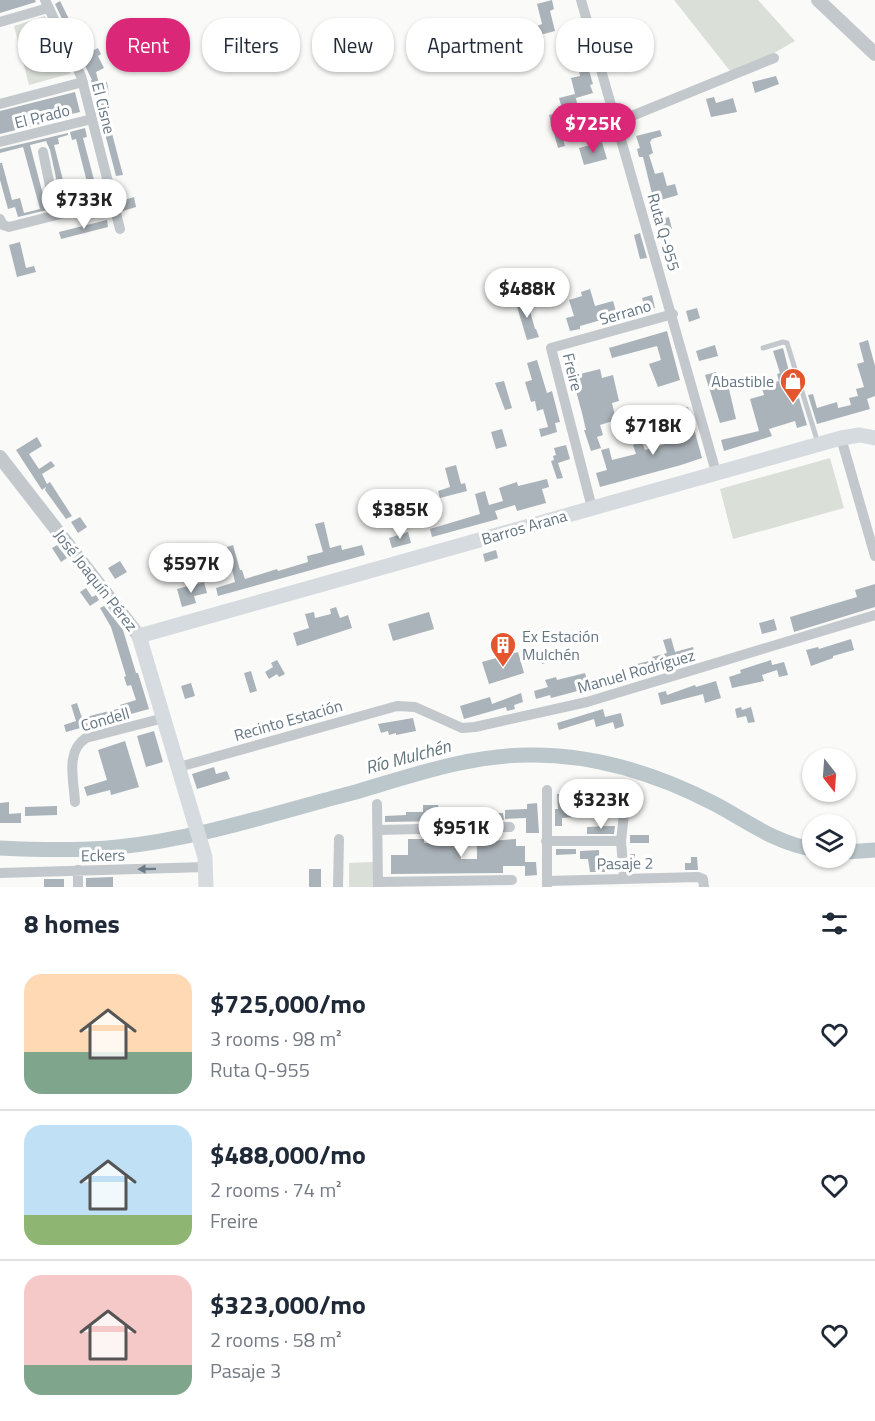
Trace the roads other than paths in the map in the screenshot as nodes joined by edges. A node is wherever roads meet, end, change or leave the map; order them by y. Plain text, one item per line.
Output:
1 (581, 0) edge
2 (818, 0) edge
3 (46, 4) edge
4 (0, 22) edge
5 (875, 54) edge
6 (774, 58) dead end
7 (82, 82) junction
8 (0, 104) edge
9 (92, 119) junction
10 (617, 122) junction
11 (0, 142) edge
12 (43, 152) dead end
13 (112, 201) junction
14 (56, 215) junction
15 (2, 222) edge
16 (120, 230) dead end
17 (673, 314) junction
18 (551, 348) joint
19 (763, 348) dead end
20 (841, 438) junction
21 (875, 438) edge
22 (818, 444) junction
23 (0, 457) edge
24 (716, 472) junction
25 (592, 508) junction
26 (875, 556) edge
27 (875, 615) edge
28 (140, 636) junction
29 (405, 705) joint
30 (164, 718) junction
31 (179, 767) junction
32 (548, 790) dead end
33 (75, 802) dead end
34 (377, 804) dead end
35 (625, 805) dead end
36 (510, 827) dead end
37 (378, 830) junction
38 (339, 839) dead end
39 (546, 841) junction
40 (621, 841) junction
41 (205, 862) junction
42 (78, 870) junction
43 (0, 873) edge
44 (512, 880) dead end
45 (631, 881) edge
46 (704, 883) edge
47 (378, 884) edge
48 (547, 884) edge
49 (78, 887) edge
50 (206, 887) edge
51 (338, 887) edge

1 - 10 street, Ruta Q-955
2 - 5 street
3 - 4 street
3 - 7 street, El Cisne
6 - 10 street
7 - 8 street
7 - 9 street, El Cisne
9 - 11 street, El Prado
9 - 13 street, El Cisne
10 - 17 street, Ruta Q-955
12 - 14 street
13 - 14 street
13 - 16 street, El Cisne
14 - 15 street
17 - 18 street, Serrano
17 - 24 street, Ruta Q-955
18 - 25 street, Freire
19 - 22 lane
20 - 21 main road, Barros Arana
20 - 22 main road, Barros Arana
20 - 26 street
22 - 24 main road, Barros Arana
23 - 28 street, José Joaquín Pérez
24 - 25 main road, Barros Arana
25 - 28 main road, Barros Arana
27 - 29 street, Manuel Rodríguez
28 - 30 main road, José Joaquín Pérez
29 - 31 street, Recinto Estación
30 - 31 main road, José Joaquín Pérez
30 - 33 street, Condell
31 - 41 main road, José Joaquín Pérez
32 - 39 street
34 - 37 street
35 - 40 street
36 - 37 street
37 - 47 street
38 - 51 street
39 - 40 street
39 - 48 street
40 - 45 street
41 -> 42 street, Eckers
41 - 50 main road, José Joaquín Pérez
42 - 43 street, Eckers
42 - 49 street
44 - 47 street
45 - 46 street, Pasaje 2
45 - 48 street, Pasaje 2

